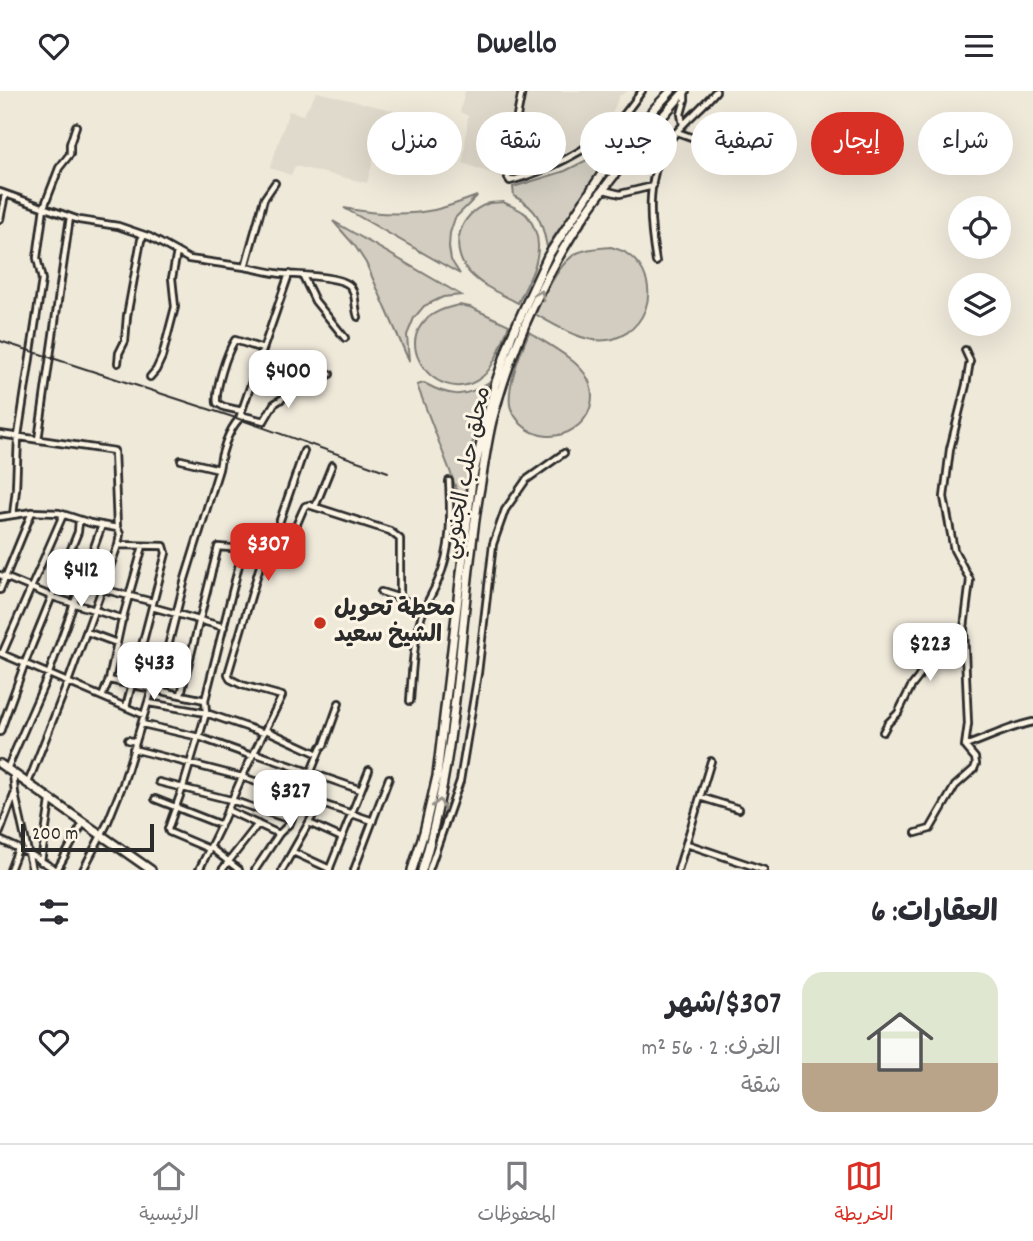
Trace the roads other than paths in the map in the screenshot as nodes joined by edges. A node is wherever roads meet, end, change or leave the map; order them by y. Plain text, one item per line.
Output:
1 (522, 91) edge
2 (642, 91) edge
3 (671, 91) edge
4 (685, 91) edge
5 (716, 91) edge
6 (683, 125) junction
7 (76, 126) dead end
8 (677, 132) joint
9 (691, 137) edge
10 (655, 175) edge
11 (275, 183) dead end
12 (653, 186) junction
13 (604, 190) junction
14 (2, 193) edge
15 (44, 207) junction
16 (70, 217) junction
17 (0, 219) edge
18 (145, 235) junction
19 (177, 252) junction
20 (656, 262) dead end
21 (245, 267) junction
22 (289, 274) junction
23 (302, 275) junction
24 (358, 317) dead end
25 (345, 338) dead end
26 (263, 349) junction
27 (965, 350) dead end
28 (118, 363) dead end
29 (330, 374) dead end
30 (150, 377) dead end
31 (242, 411) junction
32 (239, 419) junction
33 (0, 434) edge
34 (18, 436) junction
35 (38, 440) junction
36 (304, 451) dead end
37 (564, 453) dead end
38 (181, 460) dead end
39 (332, 464) dead end
40 (219, 469) junction
41 (449, 481) dead end
42 (315, 507) junction
43 (32, 512) junction
44 (13, 515) junction
45 (63, 515) junction
46 (0, 517) edge
47 (79, 520) junction
48 (102, 525) junction
49 (117, 528) junction
50 (269, 541) junction
51 (118, 545) junction
52 (143, 546) junction
53 (2, 576) edge
54 (31, 588) junction
55 (102, 589) junction
56 (0, 590) edge
57 (381, 592) dead end
58 (129, 596) junction
59 (53, 597) junction
60 (400, 599) junction
61 (73, 603) junction
62 (152, 604) junction
63 (94, 610) junction
64 (423, 610) junction
65 (175, 613) junction
66 (123, 619) junction
67 (200, 620) junction
68 (224, 627) junction
69 (964, 628) junction
70 (86, 632) junction
71 (117, 643) junction
72 (1, 653) edge
73 (26, 663) junction
74 (49, 673) junction
75 (109, 680) junction
76 (68, 682) junction
77 (132, 685) junction
78 (155, 689) junction
79 (181, 694) junction
80 (102, 697) junction
81 (205, 700) junction
82 (411, 701) dead end
83 (149, 703) junction
84 (339, 703) dead end
85 (126, 707) junction
86 (206, 713) junction
87 (144, 715) junction
88 (1033, 722) edge
89 (142, 724) junction
90 (0, 732) edge
91 (265, 732) junction
92 (883, 732) dead end
93 (199, 737) junction
94 (128, 740) dead end
95 (135, 742) junction
96 (965, 746) junction
97 (133, 749) junction
98 (253, 754) junction
99 (318, 754) junction
100 (711, 761) dead end
101 (191, 763) junction
102 (7, 768) edge
103 (369, 770) dead end
104 (310, 772) junction
105 (242, 777) junction
106 (389, 778) dead end
107 (159, 782) dead end
108 (27, 783) junction
109 (183, 787) junction
110 (361, 790) junction
111 (15, 794) junction
112 (300, 796) junction
113 (700, 797) junction
114 (155, 799) dead end
115 (50, 800) junction
116 (231, 800) junction
117 (320, 803) junction
118 (176, 808) junction
119 (739, 809) dead end
120 (227, 810) junction
121 (352, 813) junction
122 (291, 820) junction
123 (373, 821) junction
124 (83, 823) junction
125 (309, 823) junction
126 (258, 824) junction
127 (221, 825) junction
128 (0, 832) edge
129 (916, 833) dead end
130 (279, 834) junction
131 (101, 835) junction
132 (342, 838) junction
133 (0, 840) edge
134 (687, 844) junction
135 (210, 848) junction
136 (18, 849) junction
137 (292, 852) junction
138 (28, 853) junction
139 (41, 862) junction
140 (229, 862) junction
141 (147, 869) edge
142 (10, 870) edge
143 (32, 870) edge
144 (56, 870) edge
145 (83, 870) edge
146 (199, 870) edge
147 (222, 870) edge
148 (239, 870) edge
149 (255, 870) edge
150 (282, 870) edge
151 (330, 870) edge
152 (354, 870) edge
153 (412, 870) edge
154 (422, 870) edge
155 (429, 870) edge
156 (678, 870) edge
157 (764, 870) edge

1 - 2 street
3 - 153 main road, محلق حلب الجنوبي
4 - 6 street
4 - 13 main road, محلق حلب الجنوبي
5 - 6 street
6 - 8 street
7 - 15 street
8 - 9 street
10 - 12 street
11 - 21 street
12 - 13 street
12 - 20 street
154 -> 13 main road, محلق حلب الجنوبي
14 - 15 street
14 - 17 street
15 - 16 street
15 - 34 street
16 - 18 street
16 - 35 street
18 - 19 street
18 - 28 street
19 - 21 street
19 - 30 street
21 - 22 street
22 - 23 street
22 - 26 street
23 - 24 street
23 - 25 street
26 - 31 street
26 - 31 street
27 - 69 street
29 - 32 street
31 - 32 street
32 - 40 street
33 - 34 street
34 - 35 street
34 - 44 street
35 - 49 street
36 - 50 street
37 - 155 street
38 - 40 street
39 - 42 street
40 - 65 street
41 - 64 street
42 - 50 street
42 - 60 street
43 - 44 street
43 - 45 street
43 - 53 street
44 - 46 street
45 - 47 street
45 - 54 street
47 - 48 street
47 - 59 street
48 - 49 street
48 - 61 street
49 - 51 street
50 - 91 street
51 - 52 street
51 - 55 street
52 - 58 street
52 - 62 street
53 - 54 street
53 - 56 street
54 - 59 street
54 - 72 street
55 - 58 street
55 - 63 street
57 - 60 street
58 - 62 street
58 - 66 street
59 - 61 street
59 - 73 street
60 - 64 street
61 - 63 street
61 - 74 street
62 - 65 street
62 - 77 street
63 - 66 street
63 - 70 street
64 - 82 street
65 - 67 street
65 - 78 street
66 - 71 street
67 - 68 street
67 - 68 street
67 - 79 street
68 - 81 street
69 - 92 street
69 - 96 street
70 - 71 street
70 - 76 street
71 - 75 street
72 - 73 street
73 - 74 street
73 - 90 street
74 - 76 street
74 - 102 street
75 - 77 street
75 - 80 street
76 - 80 street
76 - 108 street
77 - 78 street
77 - 85 street
78 - 79 street
78 - 83 street
79 - 81 street
80 - 85 street
81 - 86 street
83 - 86 street
83 - 87 street
84 - 99 street
85 - 87 street
86 - 91 street
86 - 93 street
87 - 89 street
88 - 96 street
89 - 93 street
89 - 95 street
91 - 98 street
91 - 99 street
93 - 98 street
93 - 101 street
94 - 95 street
95 - 97 street
96 - 129 street
97 - 101 street
97 - 131 street
98 - 104 street
98 - 105 street
99 - 104 street
100 - 113 street
101 - 105 street
101 - 109 street
102 - 108 main road
102 - 111 street
103 - 110 street
104 - 110 street
104 - 112 street
105 - 112 street
105 - 116 street
106 - 123 street
107 - 109 street
108 - 115 main road
109 - 116 street
109 - 118 street
110 - 121 street
111 - 128 street
111 - 138 street
112 - 117 street
112 - 122 street
113 - 119 street
113 - 134 street
114 - 118 street
115 - 124 main road
115 - 139 street
116 - 120 street
116 - 122 street
117 - 121 street
117 - 125 street
118 - 127 street
118 - 135 street
120 - 126 street
120 - 127 street
121 - 123 street
121 - 132 street
122 - 130 street
123 - 152 street
124 - 131 main road
124 - 144 street
125 - 132 street
125 - 137 street
126 - 130 street
126 - 140 street
127 - 135 street
130 - 149 street
131 - 141 main road
131 - 145 street
132 - 151 street
133 - 136 street
134 - 156 street
134 - 157 street
135 - 140 street
135 - 146 street
136 - 138 street
136 - 142 street
137 - 150 street
137 - 151 street
138 - 139 street
138 - 143 street
139 - 144 street
140 - 147 street
140 - 148 street

